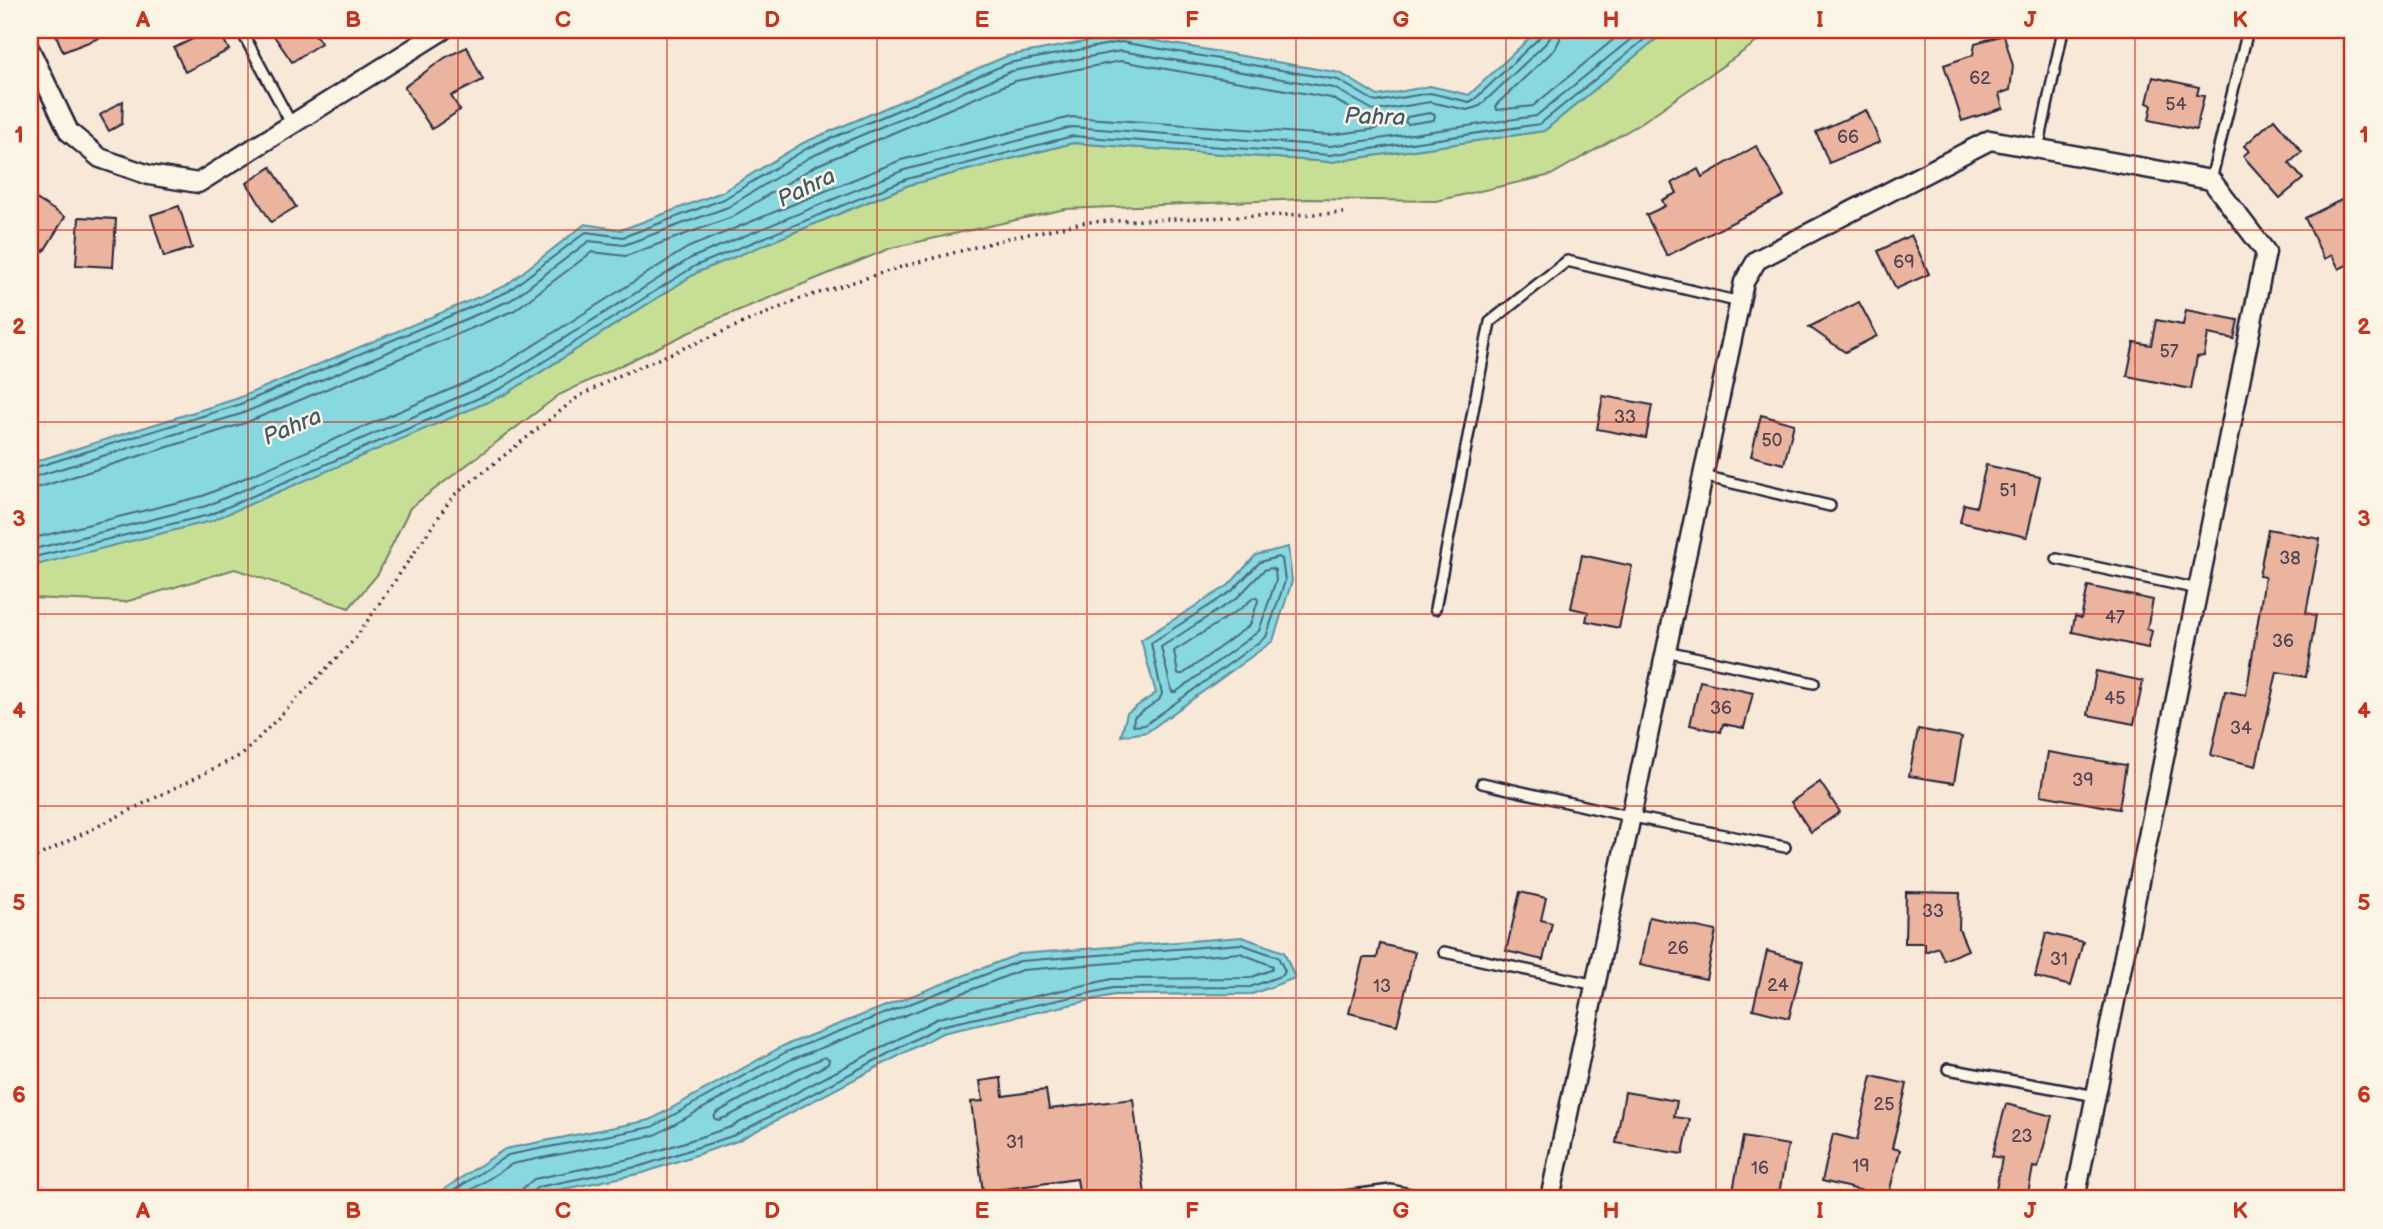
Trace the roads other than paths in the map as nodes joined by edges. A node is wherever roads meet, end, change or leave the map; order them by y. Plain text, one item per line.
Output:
1 (241, 30) edge
2 (443, 30) edge
3 (2063, 30) edge
4 (2246, 38) dead end
5 (30, 50) edge
6 (292, 125) junction
7 (2038, 149) junction
8 (2211, 180) junction
9 (1740, 302) junction
10 (1703, 475) junction
11 (1830, 506) dead end
12 (2057, 559) dead end
13 (2198, 589) junction
14 (1435, 609) dead end
15 (1666, 651) junction
16 (1814, 683) dead end
17 (1482, 783) dead end
18 (1633, 817) junction
19 (1785, 847) dead end
20 (1444, 951) dead end
21 (1596, 985) junction
22 (1948, 1069) dead end
23 (2096, 1096) junction
24 (1321, 1199) edge
25 (1435, 1199) edge
26 (1550, 1199) edge
27 (2075, 1199) edge

1 - 6 lane
2 - 6 street
3 - 7 lane
4 - 8 lane
5 - 6 street
7 - 8 street
7 - 9 street
8 - 13 street
9 - 10 street
9 - 14 lane
10 - 11 lane
10 - 15 street
12 - 13 lane
13 - 23 street
15 - 16 lane
15 - 18 street
17 - 18 lane
18 - 19 lane
18 - 21 street
20 - 21 lane
21 - 26 street
22 - 23 lane
23 - 27 street
24 - 25 lane

